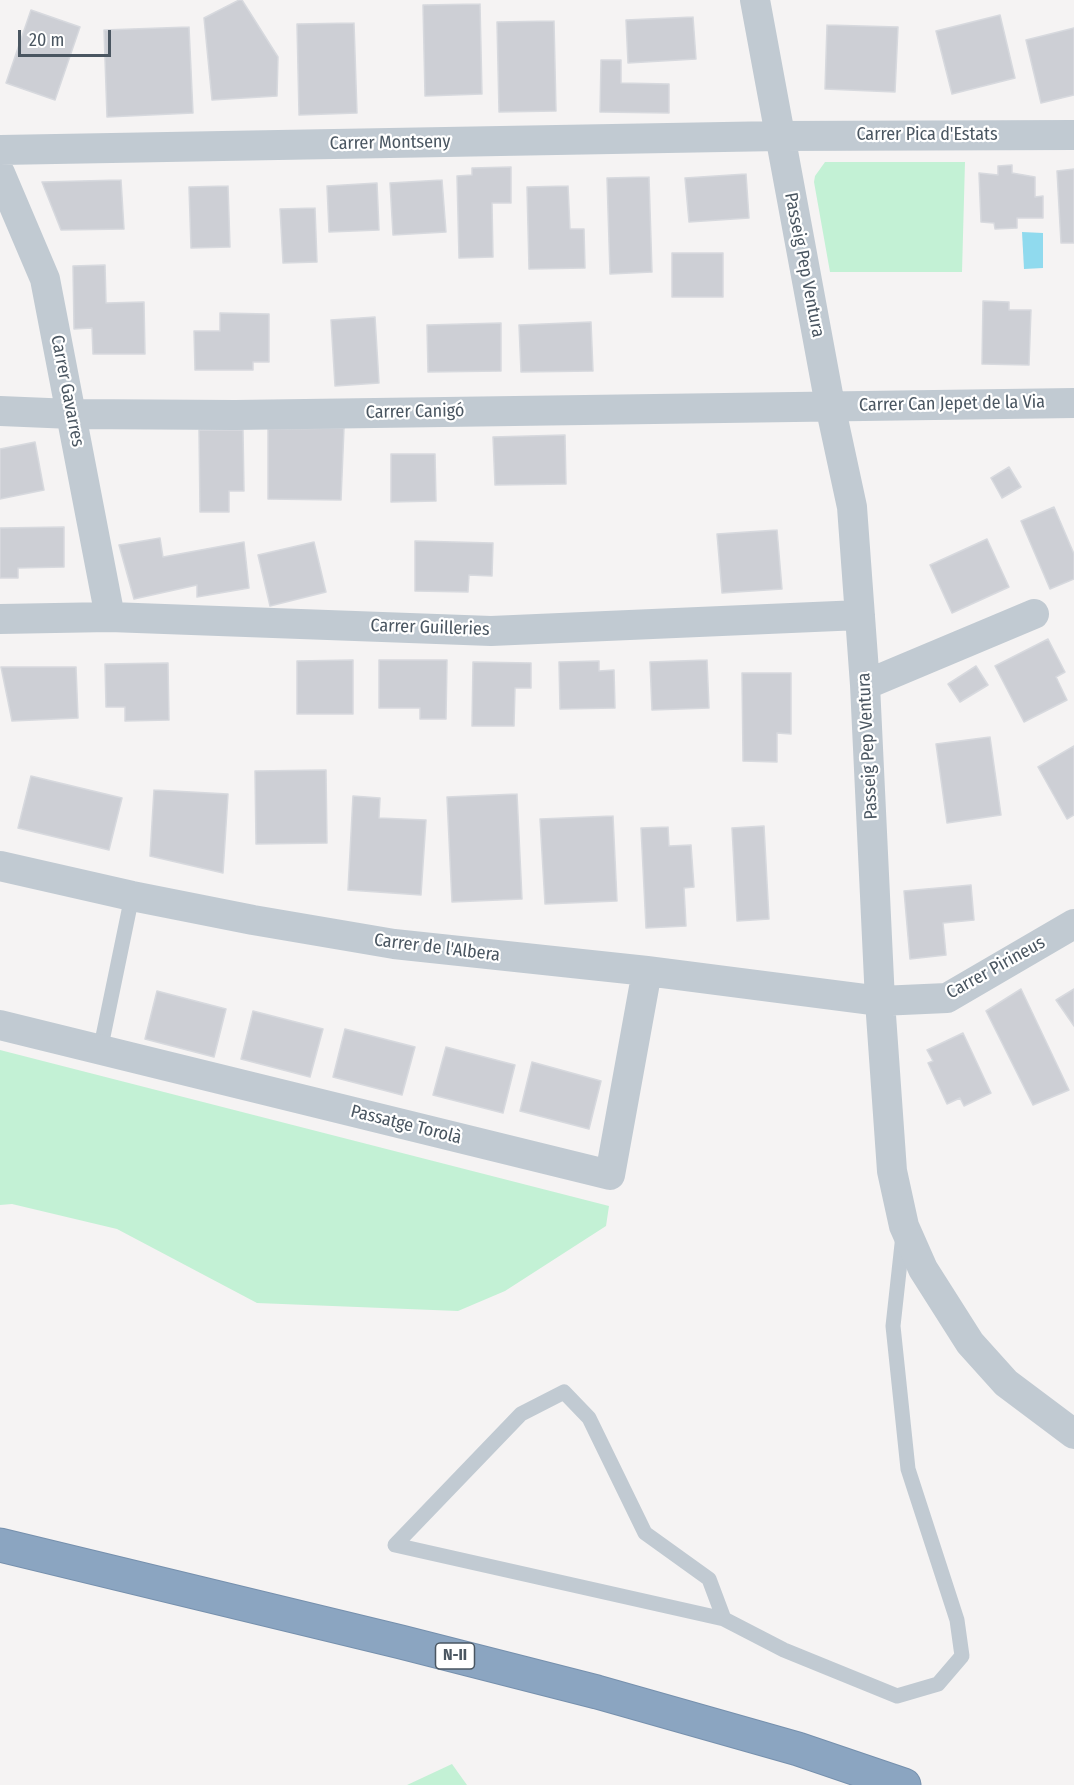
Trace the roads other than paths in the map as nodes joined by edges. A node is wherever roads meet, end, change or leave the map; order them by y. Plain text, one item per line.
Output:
1 (755, 0) edge
2 (1074, 135) edge
3 (779, 136) junction
4 (0, 150) edge
5 (0, 173) edge
6 (1074, 403) edge
7 (830, 405) junction
8 (0, 411) edge
9 (72, 414) junction
10 (1034, 614) dead end
11 (860, 615) junction
12 (110, 617) junction
13 (0, 619) edge
14 (865, 685) junction
15 (0, 866) edge
16 (132, 896) junction
17 (1074, 924) edge
18 (647, 971) junction
19 (880, 1001) junction
20 (0, 1025) edge
21 (100, 1051) junction
22 (904, 1226) junction
23 (1074, 1434) edge
24 (0, 1545) edge
25 (724, 1619) junction
26 (904, 1785) edge

1 - 3 street, Passeig Pep Ventura
2 - 3 street, Carrer Pica d'Estats
3 - 4 street, Carrer Montseny
3 - 7 street, Passeig Pep Ventura
5 - 9 street, Carrer Gavarres
6 - 7 street, Carrer Can Jepet de la Via
7 - 9 street, Carrer Canigó
7 - 11 street, Passeig Pep Ventura
8 - 9 street, Carrer Canigó
9 - 12 street, Carrer Gavarres
10 - 14 street
11 - 12 street, Carrer Guilleries
11 - 14 street, Passeig Pep Ventura
12 - 13 street, Carrer Guilleries
14 - 19 street, Passeig Pep Ventura
15 - 16 street, Carrer de l'Albera
16 - 18 street, Carrer de l'Albera
16 - 21 lane
17 - 19 street, Carrer Pirineus
18 - 19 street, Carrer de l'Albera
18 - 21 street, Passatge Torolà
19 - 22 street, Passeig Pep Ventura
20 - 21 street, Passatge Torolà
22 - 23 street, Passeig Pep Ventura
22 - 25 lane
24 - 26 highway, N-II
25 - 25 lane

